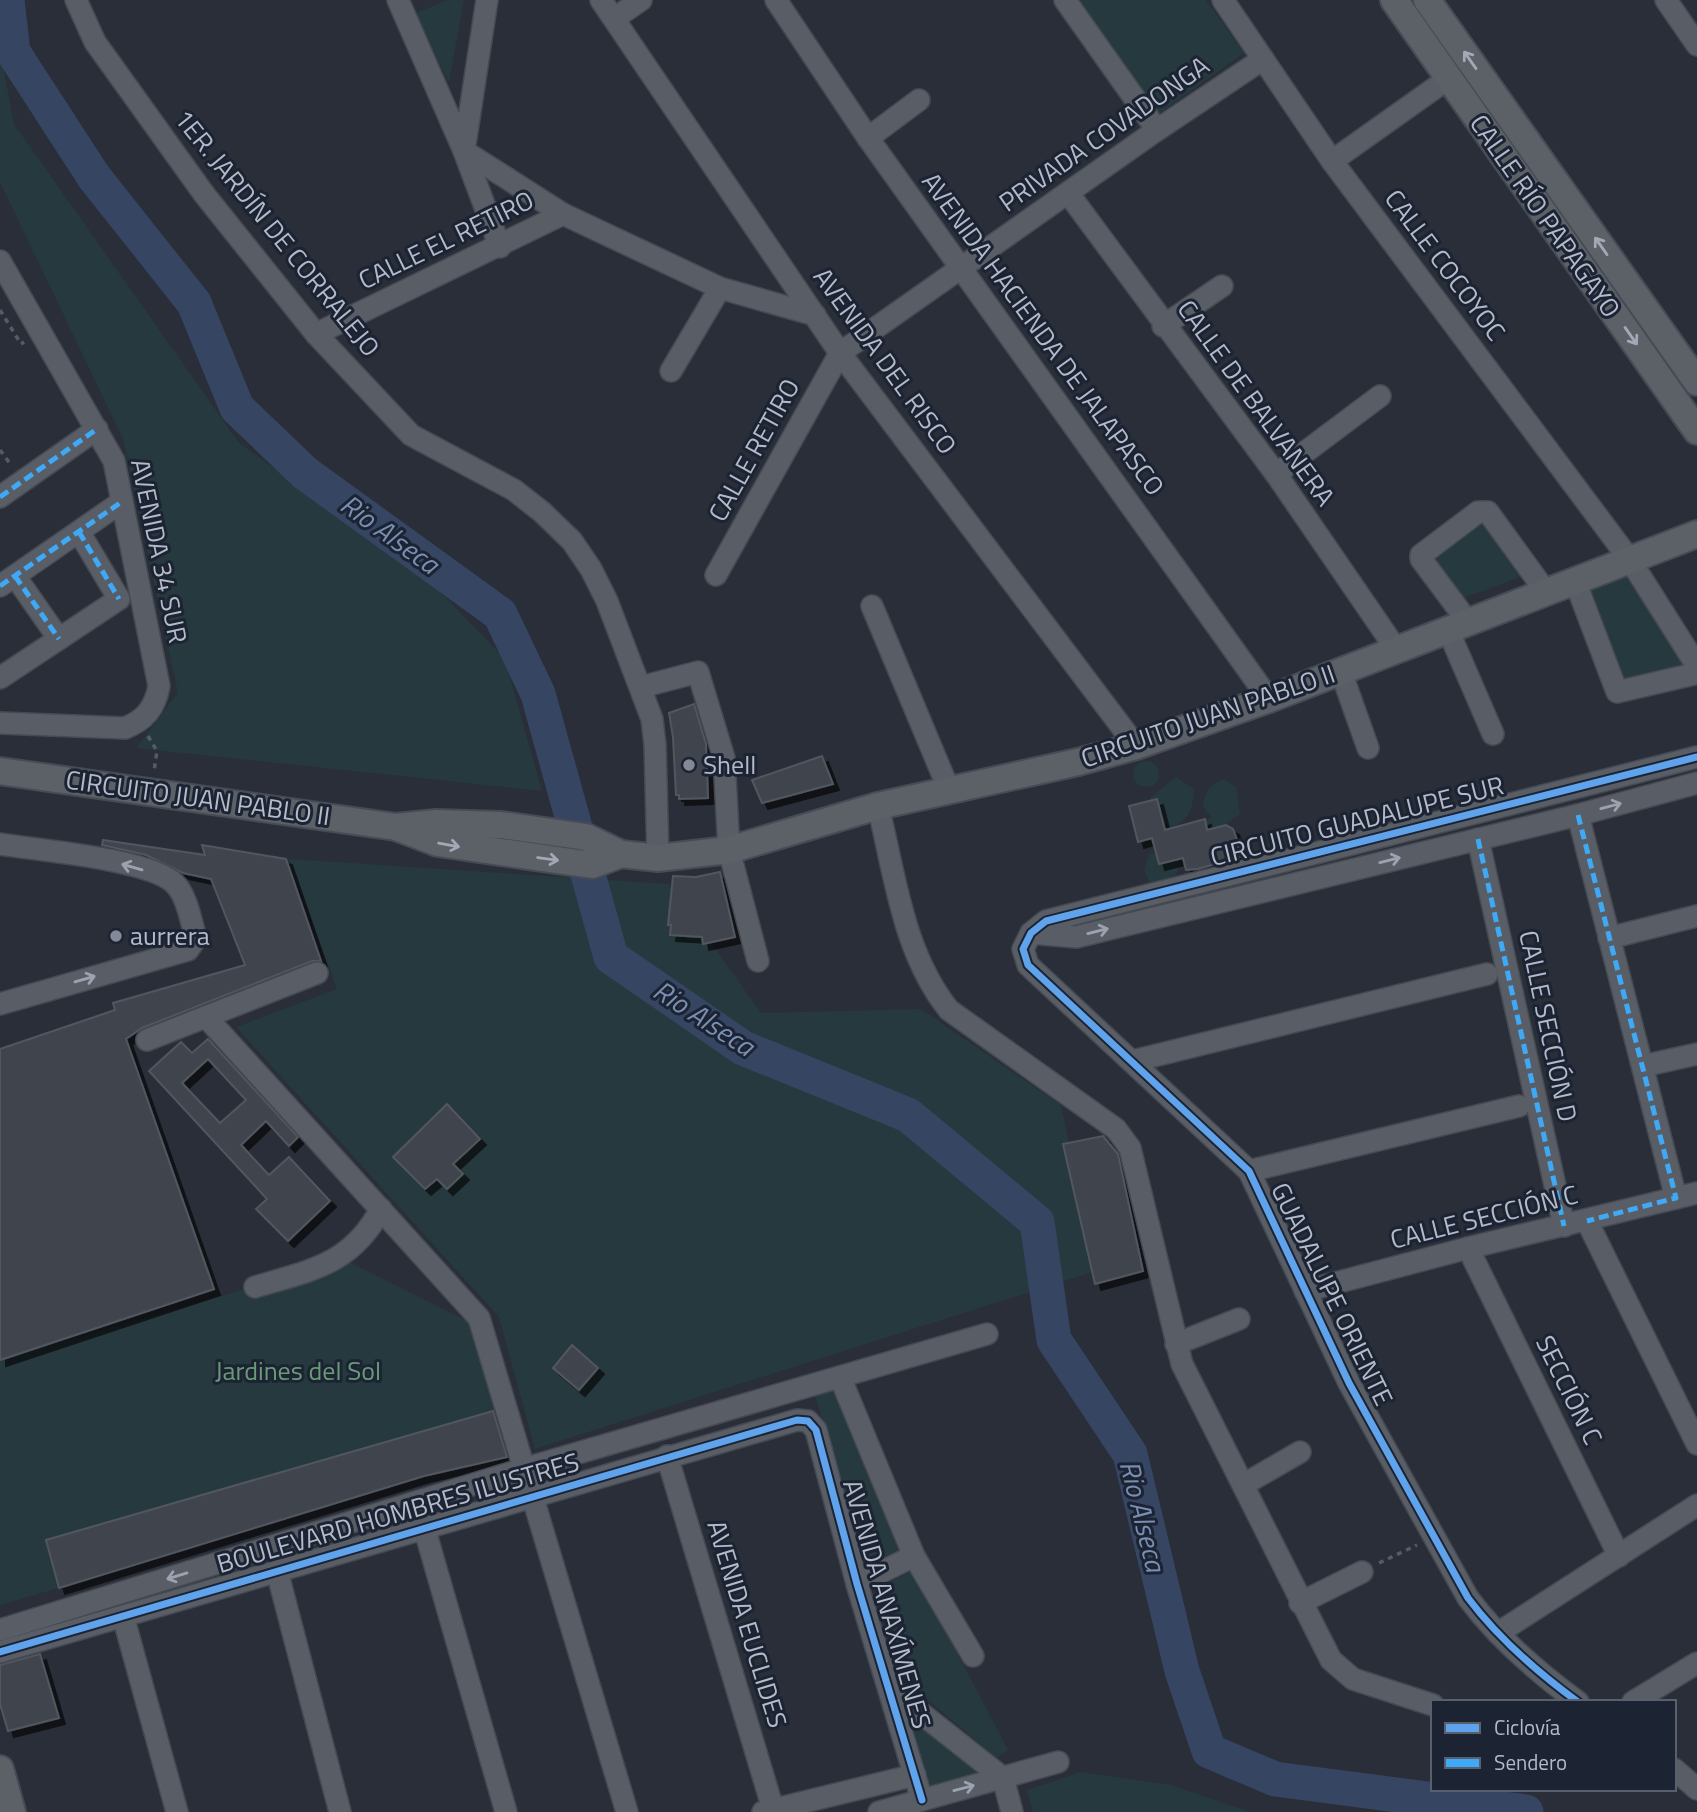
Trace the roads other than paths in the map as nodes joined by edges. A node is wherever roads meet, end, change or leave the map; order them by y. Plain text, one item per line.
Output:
1 (76, 0) edge
2 (398, 0) edge
3 (487, 0) edge
4 (601, 0) edge
5 (641, 0) edge
6 (776, 0) edge
7 (1065, 0) edge
8 (1223, 0) edge
9 (1394, 0) edge
10 (1427, 0) edge
11 (1666, 0) edge
12 (615, 18) junction
13 (1697, 45) edge
14 (1263, 60) junction
15 (1449, 78) junction
16 (919, 100) dead end
17 (1157, 130) junction
18 (867, 138) junction
19 (464, 151) junction
20 (1332, 161) junction
21 (1068, 192) junction
22 (564, 215) junction
23 (500, 247) junction
24 (0, 261) edge
25 (962, 267) junction
26 (1222, 286) dead end
27 (720, 288) junction
28 (815, 315) junction
29 (1163, 326) junction
30 (316, 334) junction
31 (840, 353) junction
32 (671, 371) dead end
33 (1697, 382) edge
34 (1380, 396) dead end
35 (97, 429) junction
36 (1697, 431) edge
37 (1276, 474) junction
38 (0, 497) edge
39 (120, 503) junction
40 (79, 532) junction
41 (1697, 534) edge
42 (1630, 559) junction
43 (716, 575) dead end
44 (8, 581) edge
45 (1575, 581) junction
46 (1546, 592) junction
47 (872, 606) dead end
48 (1458, 626) junction
49 (60, 639) junction
50 (1396, 649) junction
51 (1697, 668) edge
52 (1340, 669) junction
53 (0, 678) edge
54 (641, 687) junction
55 (1269, 699) junction
56 (0, 723) edge
57 (1493, 734) dead end
58 (1136, 746) junction
59 (1368, 748) dead end
60 (1697, 757) edge
61 (0, 771) edge
62 (1634, 773) junction
63 (1697, 783) edge
64 (949, 790) junction
65 (1642, 798) junction
66 (878, 806) junction
67 (1578, 815) junction
68 (396, 827) junction
69 (1478, 839) junction
70 (0, 844) edge
71 (1334, 848) junction
72 (729, 850) junction
73 (621, 854) junction
74 (658, 858) junction
75 (1341, 872) junction
76 (1697, 916) edge
77 (1031, 933) junction
78 (1609, 938) junction
79 (758, 961) dead end
80 (317, 973) dead end
81 (1487, 974) dead end
82 (10, 1001) edge
83 (206, 1017) junction
84 (147, 1040) dead end
85 (1697, 1054) edge
86 (1133, 1061) junction
87 (1643, 1066) junction
88 (1519, 1106) dead end
89 (1249, 1171) junction
90 (1697, 1193) edge
91 (1676, 1198) junction
92 (381, 1209) junction
93 (1587, 1221) junction
94 (1563, 1226) junction
95 (1468, 1248) junction
96 (255, 1287) dead end
97 (1305, 1292) junction
98 (1239, 1319) dead end
99 (987, 1334) dead end
100 (1176, 1344) junction
101 (840, 1377) junction
102 (808, 1421) joint
103 (1697, 1444) edge
104 (1300, 1452) dead end
105 (667, 1456) junction
106 (523, 1469) junction
107 (1243, 1485) junction
108 (530, 1496) junction
109 (1697, 1505) edge
110 (424, 1527) junction
111 (914, 1556) junction
112 (1619, 1556) junction
113 (277, 1571) junction
114 (1362, 1572) road end
115 (857, 1584) junction
116 (1300, 1602) junction
117 (123, 1616) junction
118 (0, 1630) edge
119 (1498, 1633) junction
120 (0, 1652) edge
121 (973, 1657) dead end
122 (1697, 1663) edge
123 (889, 1688) junction
124 (1576, 1700) edge
125 (1636, 1700) edge
126 (1431, 1704) edge
127 (1058, 1762) dead end
128 (0, 1769) edge
129 (915, 1775) junction
130 (1003, 1777) junction
131 (922, 1800) junction
132 (850, 1803) edge
133 (768, 1810) edge
134 (12, 1812) edge
135 (177, 1812) edge
136 (341, 1812) edge
137 (506, 1812) edge
138 (627, 1812) edge
139 (878, 1812) edge
140 (1012, 1812) edge

1 - 30 street, 1ER. JARDÍN DE CORRALEJO
2 - 19 street
3 - 19 street
4 - 12 street, AVENIDA DEL RISCO
5 - 12 street
6 - 18 street, AVENIDA HACIENDA DE JALAPASCO
7 - 17 street
8 - 14 street, CALLE COCOYOC
9 - 15 main road, CALLE RÍO PAPAGAYO
33 -> 10 main road, CALLE RÍO PAPAGAYO
11 - 13 street
12 - 28 street, AVENIDA DEL RISCO
14 - 17 street, PRIVADA COVADONGA
14 - 20 street, CALLE COCOYOC
15 - 20 street
15 -> 36 main road, CALLE RÍO PAPAGAYO
16 - 18 street
17 - 21 street, PRIVADA COVADONGA
18 - 25 street, AVENIDA HACIENDA DE JALAPASCO
19 - 22 street
19 - 23 street
20 - 42 street, CALLE COCOYOC
21 - 25 street, PRIVADA COVADONGA
21 - 29 street, CALLE DE BALVANERA
22 - 23 street, CALLE EL RETIRO
22 - 27 street
23 - 30 street, CALLE EL RETIRO
24 - 35 street, AVENIDA 34 SUR
25 - 31 street, PRIVADA COVADONGA
25 - 55 street, AVENIDA HACIENDA DE JALAPASCO
26 - 29 street
27 - 28 street
27 - 32 street
28 - 31 street, AVENIDA DEL RISCO
29 - 37 street, CALLE DE BALVANERA
30 - 54 street, 1ER. JARDÍN DE CORRALEJO
31 - 43 street, CALLE RETIRO
31 - 58 street, AVENIDA DEL RISCO
34 - 37 street
35 - 38 street
35 - 39 street, AVENIDA 34 SUR
37 - 50 street, CALLE DE BALVANERA
39 - 40 street
39 - 56 street, AVENIDA 34 SUR
40 - 44 street
40 - 49 street
41 - 42 main road, CIRCUITO JUAN PABLO II
42 - 45 main road, CIRCUITO JUAN PABLO II
42 - 51 street, CALLE COCOYOC
44 - 49 street
45 - 46 main road, CIRCUITO JUAN PABLO II
45 - 51 street
46 - 48 main road, CIRCUITO JUAN PABLO II
46 - 48 street
47 - 64 street
48 - 50 main road, CIRCUITO JUAN PABLO II
48 - 57 street
49 - 53 street
50 - 52 main road, CIRCUITO JUAN PABLO II
52 - 55 main road, CIRCUITO JUAN PABLO II
52 - 59 street
54 - 72 street
54 - 74 street, 1ER. JARDÍN DE CORRALEJO
55 - 58 main road, CIRCUITO JUAN PABLO II
58 - 64 main road, CIRCUITO JUAN PABLO II
60 - 62 street, CIRCUITO GUADALUPE SUR
61 - 68 main road, CIRCUITO JUAN PABLO II
62 - 65 street
62 - 71 street, CIRCUITO GUADALUPE SUR
63 - 65 street, CIRCUITO GUADALUPE SUR
64 - 66 main road, CIRCUITO JUAN PABLO II
67 -> 65 street, CIRCUITO GUADALUPE SUR
66 - 72 main road, CIRCUITO JUAN PABLO II
66 - 100 street
67 - 69 street, CIRCUITO GUADALUPE SUR
67 - 78 street
68 - 73 main road, CIRCUITO JUAN PABLO II
68 -> 73 main road, CIRCUITO JUAN PABLO II
75 -> 69 street, CIRCUITO GUADALUPE SUR
69 - 94 street, CALLE SECCIÓN D
82 -> 70 street
71 - 75 street
71 - 77 street, CIRCUITO GUADALUPE SUR
72 - 74 main road, CIRCUITO JUAN PABLO II
72 - 79 street
73 - 74 main road, CIRCUITO JUAN PABLO II
77 -> 75 street, CIRCUITO GUADALUPE SUR
76 - 78 street
77 - 86 street, GUADALUPE ORIENTE
78 - 87 street
80 - 83 street
81 - 86 street, CALLE SECCIÓN D
83 - 84 street
83 - 92 street
85 - 87 street
86 - 89 street, GUADALUPE ORIENTE
87 - 91 street
88 - 89 street, CALLE SECCIÓN D
89 - 97 street, GUADALUPE ORIENTE
90 - 91 street, CALLE SECCIÓN C
91 - 93 street, CALLE SECCIÓN C
92 - 96 street
92 - 106 street
93 - 94 street, CALLE SECCIÓN C
93 - 103 street
94 - 95 street, CALLE SECCIÓN C
95 - 97 street, CALLE SECCIÓN C
95 - 112 street, SECCIÓN C
97 - 119 street, GUADALUPE ORIENTE
98 - 100 street
99 - 101 street, BOULEVARD HOMBRES ILUSTRES
100 - 107 street
101 - 106 street, BOULEVARD HOMBRES ILUSTRES
101 - 111 street
102 - 105 street, BOULEVARD HOMBRES ILUSTRES
102 - 115 street, AVENIDA ANAXÍMENES
104 - 107 street
105 - 108 street, BOULEVARD HOMBRES ILUSTRES
105 - 133 street, AVENIDA EUCLIDES
106 - 108 street
106 -> 118 street, BOULEVARD HOMBRES ILUSTRES
107 - 116 street
108 - 110 street, BOULEVARD HOMBRES ILUSTRES
108 - 138 street
109 - 112 street
110 - 113 street, BOULEVARD HOMBRES ILUSTRES
110 - 137 street
111 - 115 street
111 - 121 street
112 - 119 street
113 - 117 street, BOULEVARD HOMBRES ILUSTRES
113 - 136 street
114 - 116 street
115 - 123 street, AVENIDA ANAXÍMENES
116 - 126 street
117 - 120 street, BOULEVARD HOMBRES ILUSTRES
117 - 135 street
119 - 124 street, GUADALUPE ORIENTE
122 - 125 street
123 - 129 street, AVENIDA ANAXÍMENES
123 - 130 street, AVENIDA ANAXÍMENES
127 - 130 street
128 - 134 main road
129 - 131 street, AVENIDA ANAXÍMENES
129 - 132 street
131 -> 130 street
130 - 140 street
131 - 139 street
132 - 133 street

